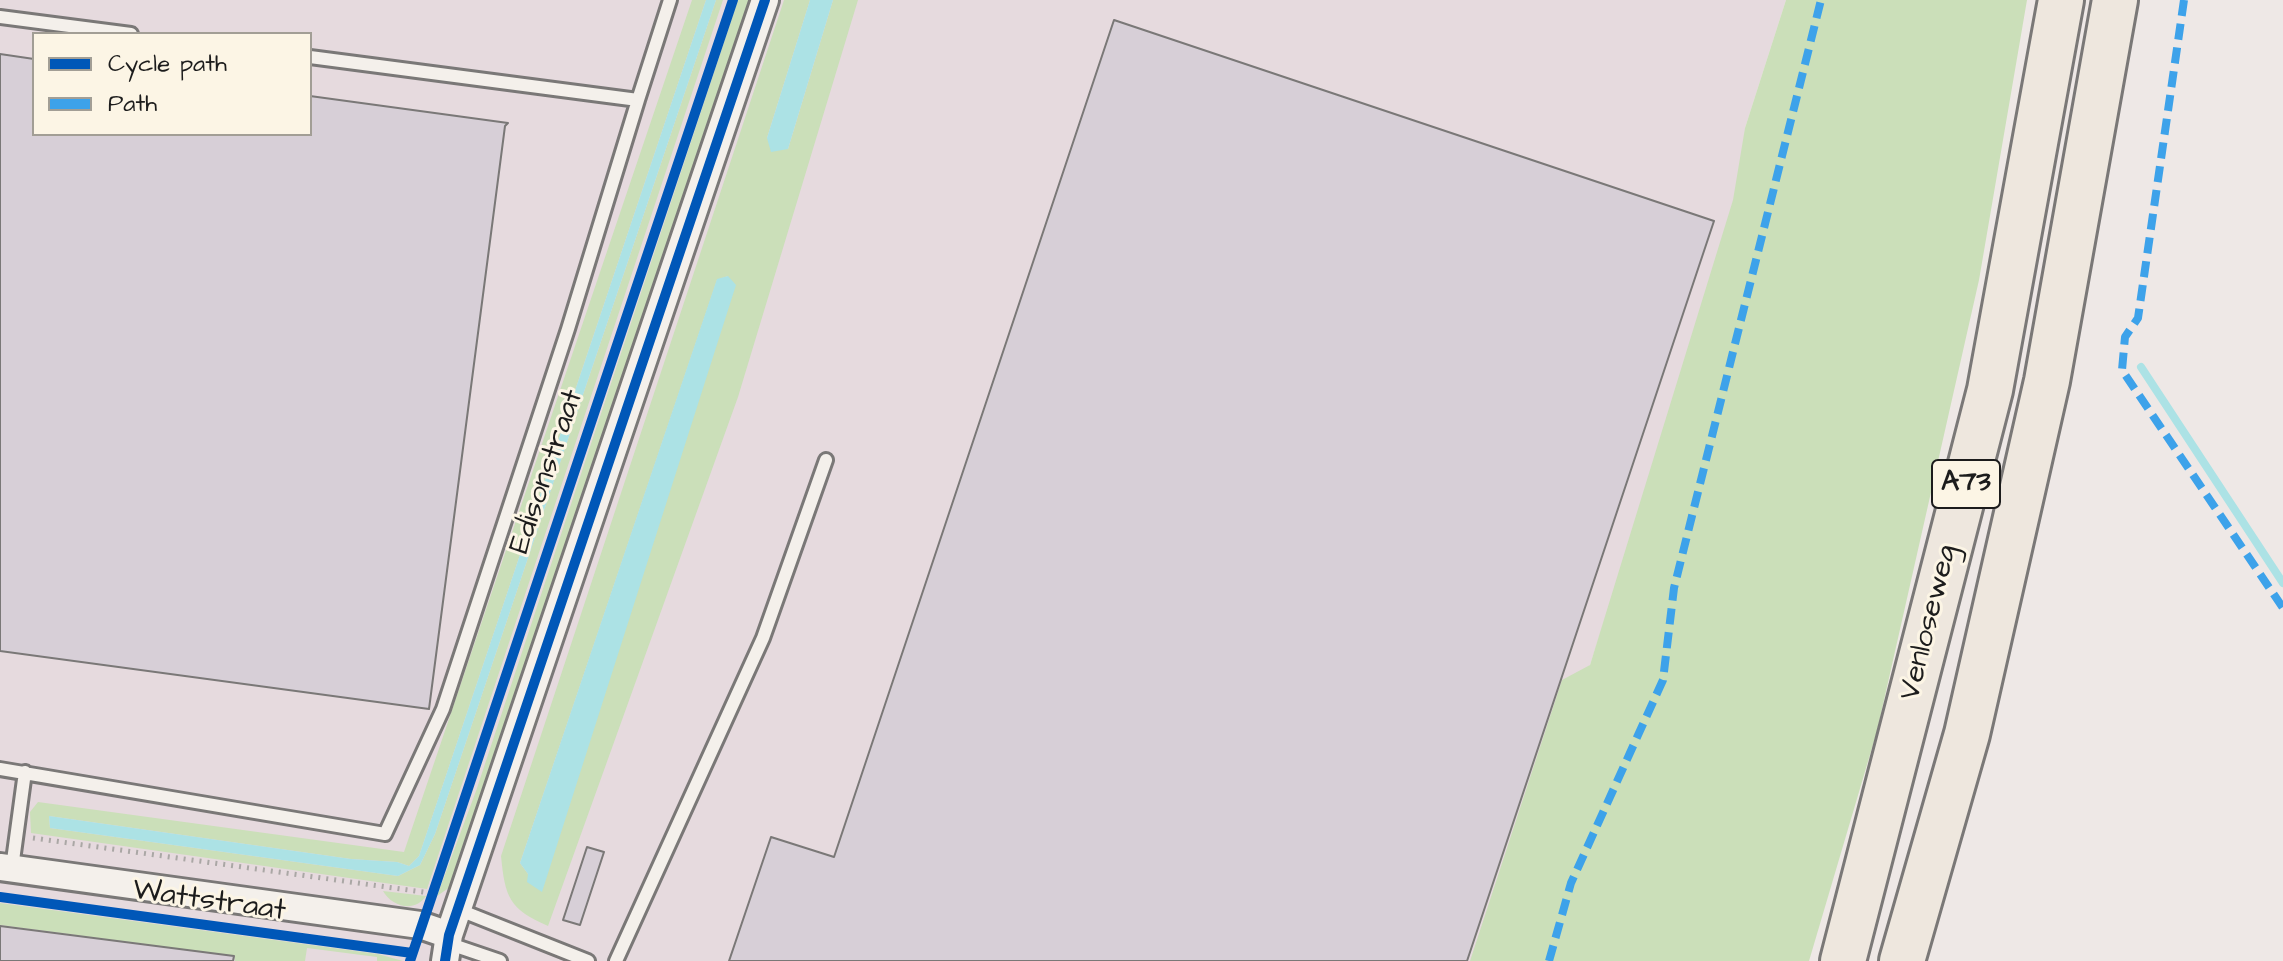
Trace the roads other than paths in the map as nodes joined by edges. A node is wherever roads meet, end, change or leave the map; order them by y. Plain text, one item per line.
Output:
1 (670, 0) edge
2 (765, 0) edge
3 (2061, 0) edge
4 (2115, 0) edge
5 (0, 17) edge
6 (116, 32) edge
7 (312, 57) edge
8 (638, 100) junction
9 (826, 460) dead end
10 (0, 769) edge
11 (25, 772) junction
12 (6, 867) edge
13 (457, 909) junction
14 (447, 946) edge
15 (500, 961) edge
16 (588, 961) edge
17 (616, 961) edge
18 (1843, 961) edge
19 (1902, 961) edge

1 - 8 lane
2 - 13 street, Edisonstraat
3 - 18 highway, Venloseweg / A73
4 - 19 highway, Venloseweg / A73
5 - 6 lane
7 - 8 lane
8 - 11 lane
9 - 17 lane
10 - 11 lane
11 - 12 lane
12 - 14 street, Wattstraat
13 - 14 street, Edisonstraat
13 - 16 lane
14 - 15 lane

